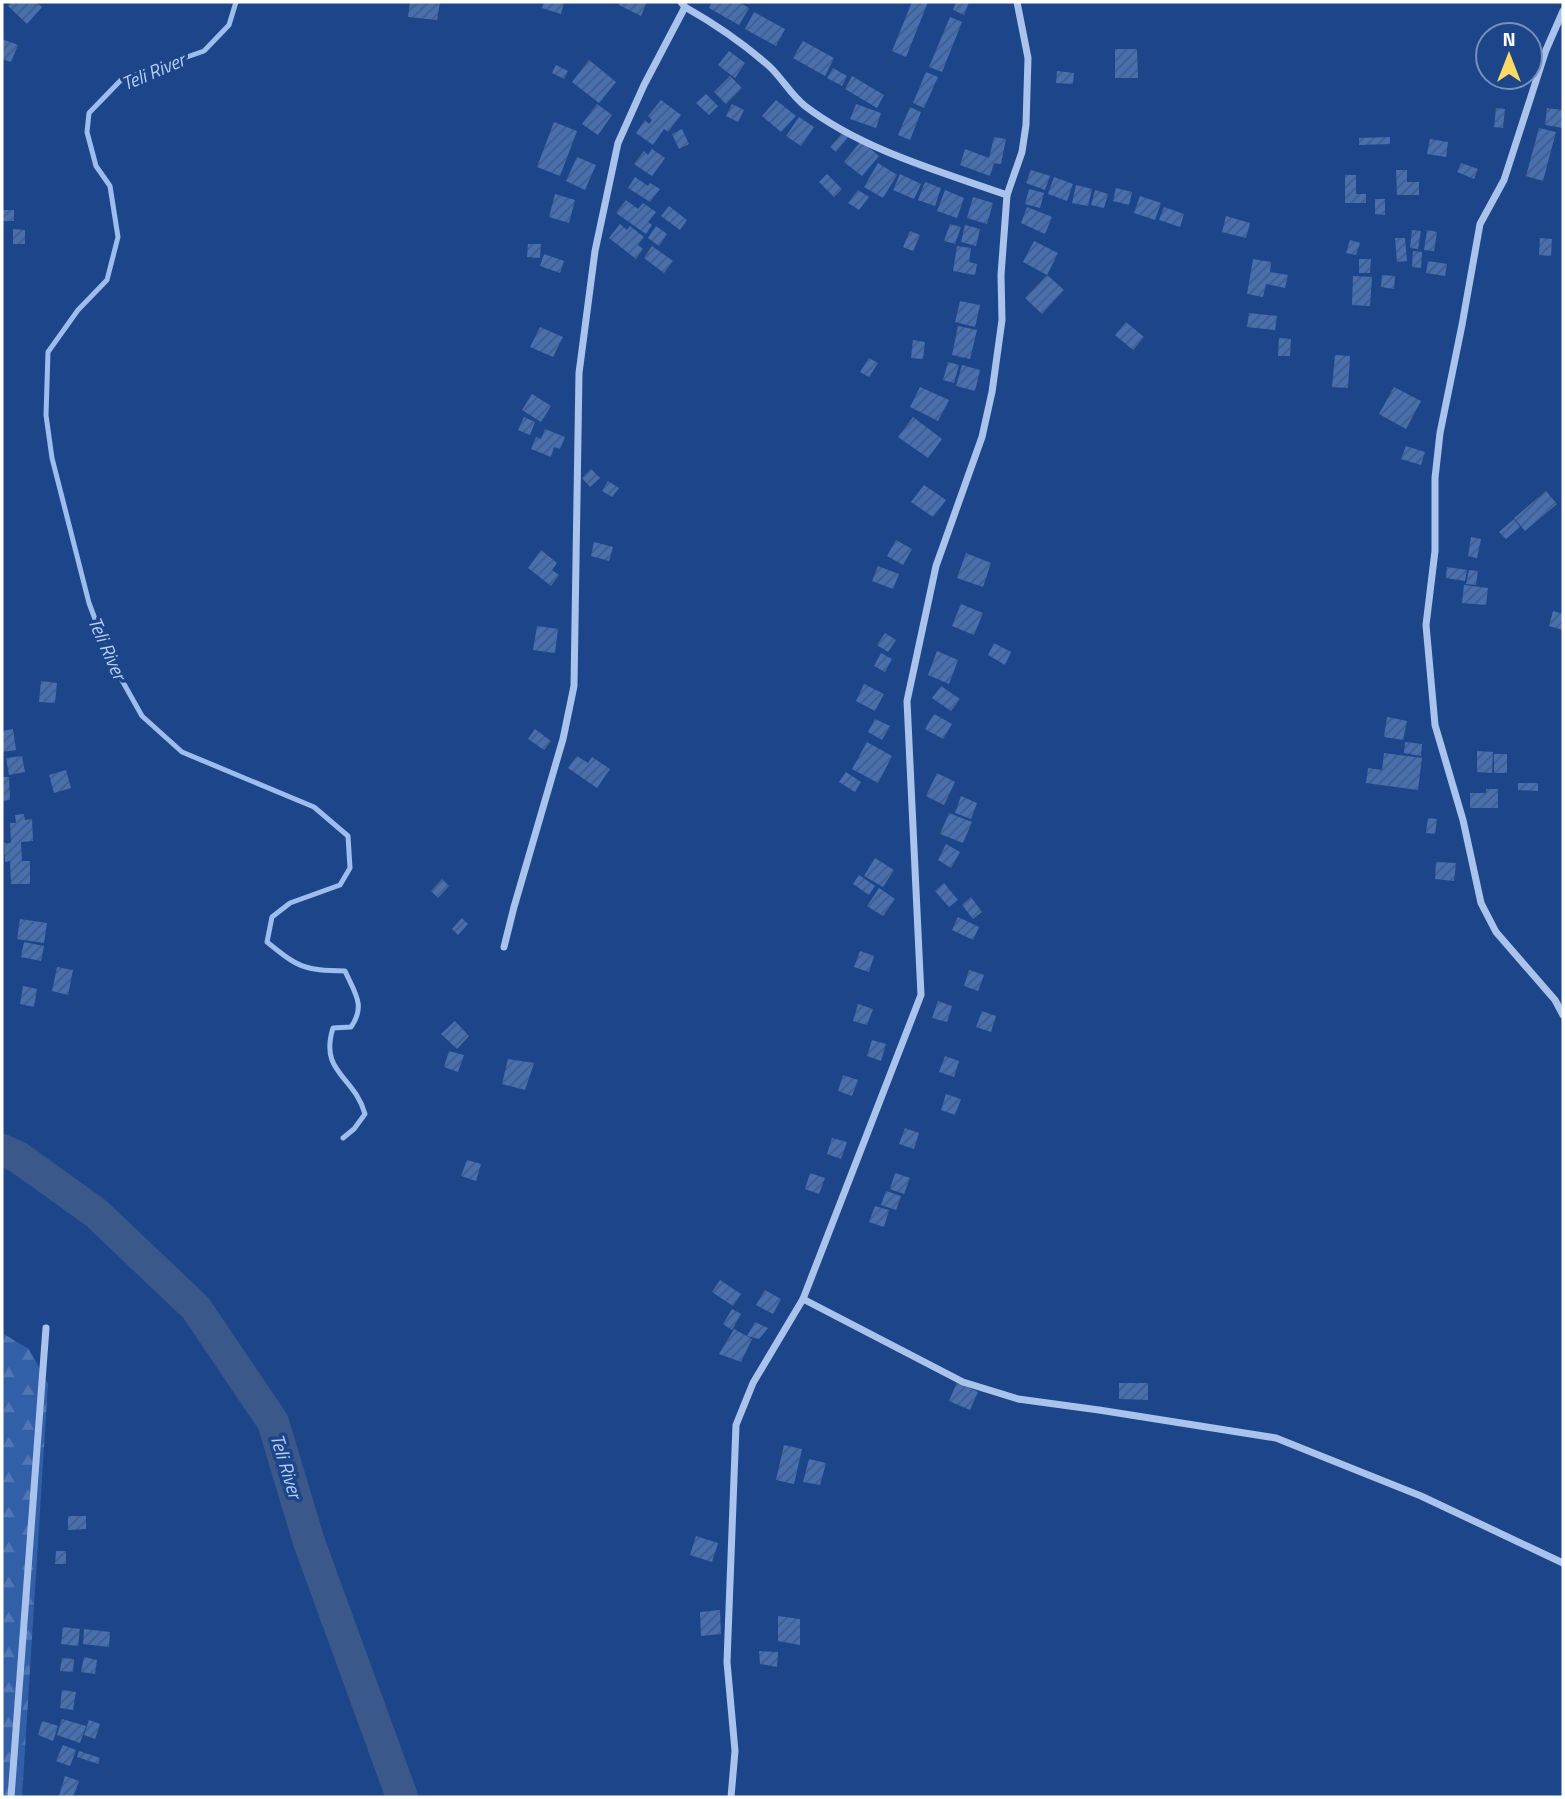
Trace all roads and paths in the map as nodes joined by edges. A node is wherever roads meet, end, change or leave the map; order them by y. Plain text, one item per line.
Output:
1 (1017, 2) edge
2 (683, 4) edge
3 (1563, 11) edge
4 (1007, 195) junction
5 (504, 947) dead end
6 (1563, 1015) edge
7 (803, 1299) junction
8 (46, 1328) dead end
9 (1563, 1563) edge
10 (11, 1797) edge
11 (731, 1797) edge

1 - 4 street
2 - 4 street
2 - 5 street
3 - 6 street
4 - 7 street
7 - 9 street
7 - 11 street
8 - 10 street

